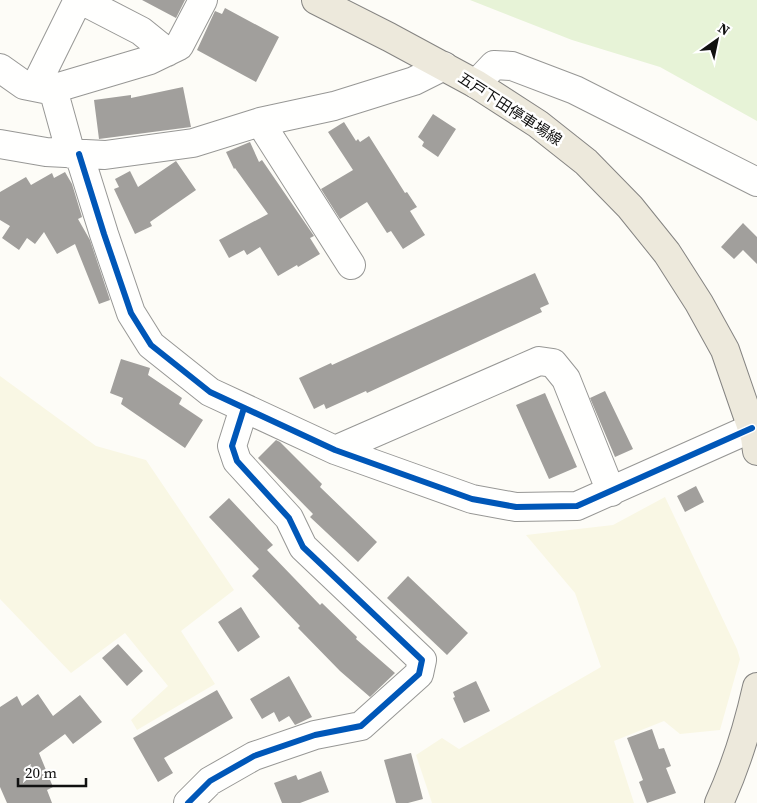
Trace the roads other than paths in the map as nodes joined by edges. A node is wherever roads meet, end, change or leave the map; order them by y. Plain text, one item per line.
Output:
1 (80, 0) edge
2 (203, 0) edge
3 (316, 0) edge
4 (167, 52) junction
5 (444, 66) junction
6 (0, 68) edge
7 (476, 84) junction
8 (44, 88) junction
9 (260, 122) junction
10 (0, 144) edge
11 (75, 154) junction
12 (757, 182) edge
13 (351, 266) dead end
14 (244, 408) junction
15 (754, 440) edge
16 (334, 450) junction
17 (611, 492) junction
18 (757, 686) edge
19 (188, 803) edge
20 (719, 803) edge

1 - 4 street
1 - 8 street
2 - 4 street
3 - 5 main road, 五戸下田停車場線
4 - 8 street
5 - 7 main road, 五戸下田停車場線
5 - 9 street
6 - 8 street
7 - 12 street
7 - 15 main road, 五戸下田停車場線
8 - 11 street
9 - 11 street
9 - 13 street
10 - 11 street
11 - 14 street
14 - 16 street
14 - 19 street
15 - 17 street
16 - 17 street
16 - 17 street
18 - 20 main road

